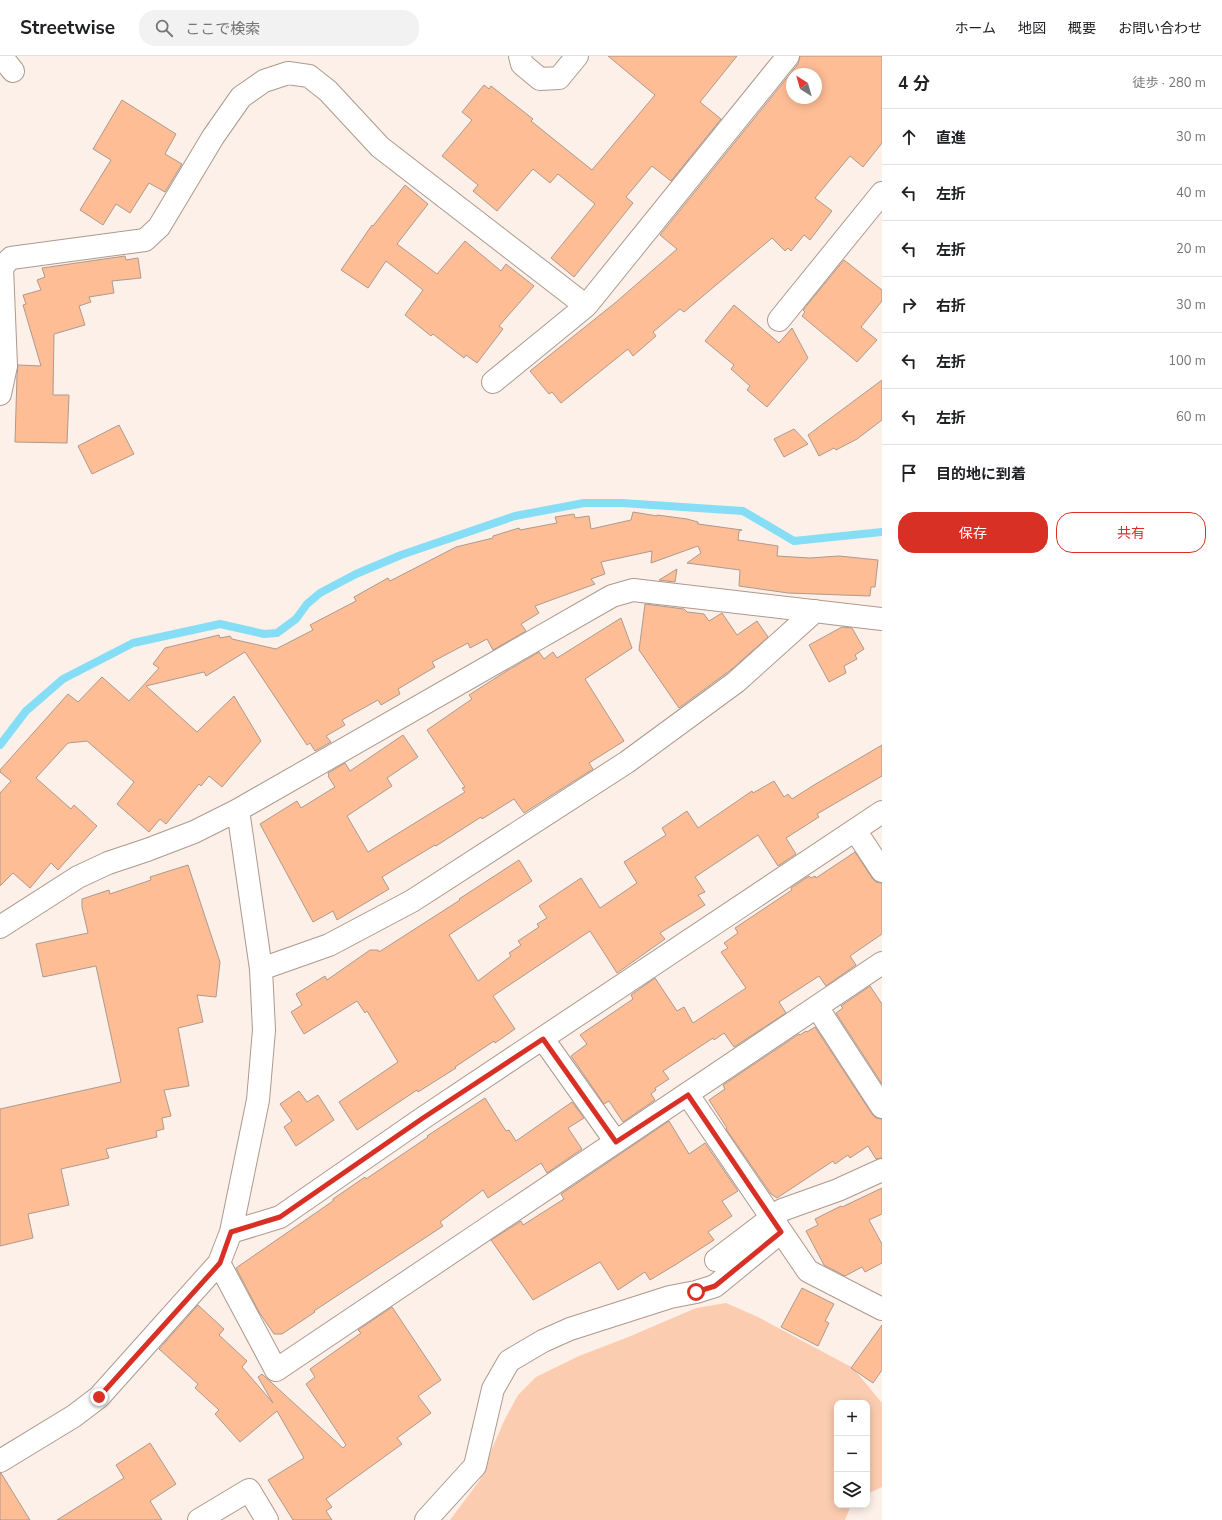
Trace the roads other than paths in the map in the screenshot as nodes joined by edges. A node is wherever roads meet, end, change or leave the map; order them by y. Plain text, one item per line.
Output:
1 (520, 56) edge
2 (577, 56) edge
3 (788, 56) edge
4 (882, 193) edge
5 (586, 306) junction
6 (779, 320) dead end
7 (493, 382) dead end
8 (0, 394) edge
9 (816, 611) junction
10 (882, 619) edge
11 (238, 810) junction
12 (882, 812) edge
13 (855, 830) junction
14 (882, 870) edge
15 (0, 927) edge
16 (882, 963) edge
17 (261, 969) junction
18 (817, 1008) junction
19 (543, 1039) junction
20 (688, 1095) junction
21 (882, 1107) edge
22 (616, 1142) junction
23 (882, 1170) edge
24 (776, 1225) junction
25 (231, 1232) junction
26 (716, 1260) dead end
27 (220, 1263) junction
28 (882, 1309) edge
29 (0, 1461) edge
30 (199, 1520) edge
31 (267, 1520) edge
32 (426, 1520) edge

1 - 2 street
3 - 5 street
4 - 6 street
5 - 7 street
5 - 8 street
9 - 10 street
9 - 11 street
9 - 17 street
11 - 15 street
11 - 17 street
12 - 13 street
13 - 14 street
13 - 19 street
16 - 18 street
17 - 25 street
18 - 20 street
18 - 21 street
19 - 22 street
19 - 25 street
20 - 22 street
20 - 24 street
22 - 27 street
23 - 24 street
24 - 26 street
24 - 28 street
24 - 32 street
25 - 27 street
27 - 29 street
30 - 31 street

